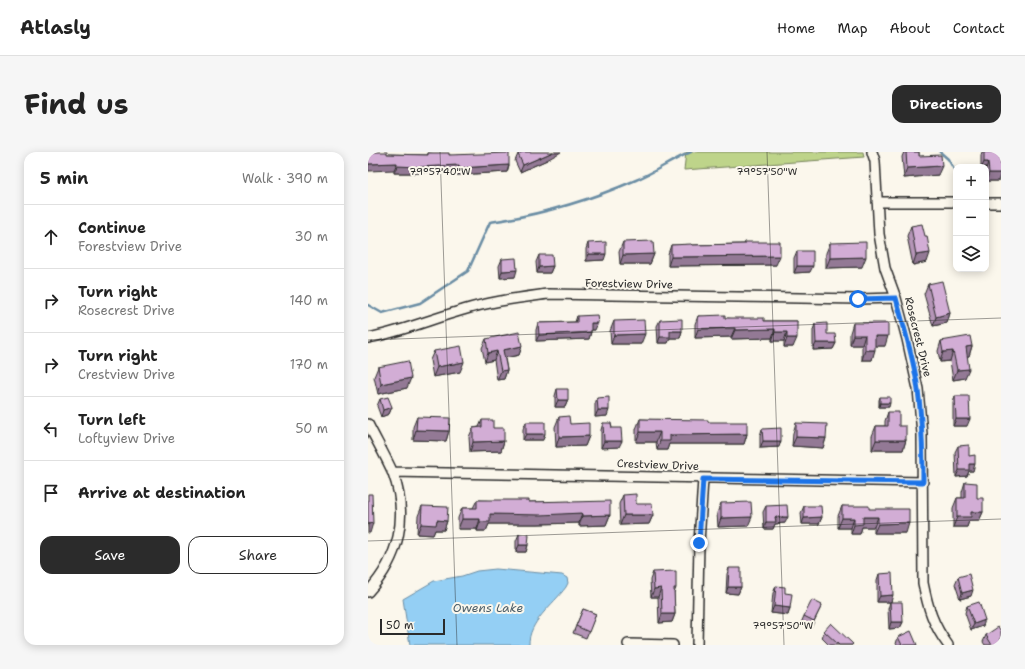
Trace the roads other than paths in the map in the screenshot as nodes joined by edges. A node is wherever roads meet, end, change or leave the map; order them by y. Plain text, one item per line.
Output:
1 (872, 152) edge
2 (877, 202) junction
3 (953, 202) edge
4 (989, 203) edge
5 (1001, 203) edge
6 (896, 298) junction
7 (368, 338) edge
8 (368, 424) edge
9 (392, 472) junction
10 (703, 479) junction
11 (923, 482) junction
12 (368, 592) edge
13 (628, 644) dead end
14 (673, 645) edge
15 (697, 645) edge
16 (948, 645) edge

1 - 2 street, Rosecrest Drive
2 - 3 street
2 - 6 street, Rosecrest Drive
4 - 5 street
6 - 7 street, Forestview Drive
6 - 11 street, Rosecrest Drive
8 - 9 street
9 - 10 street, Crestview Drive
9 - 12 street
10 - 11 street, Crestview Drive
10 - 15 street
11 - 16 street, Rosecrest Drive
13 - 14 street

